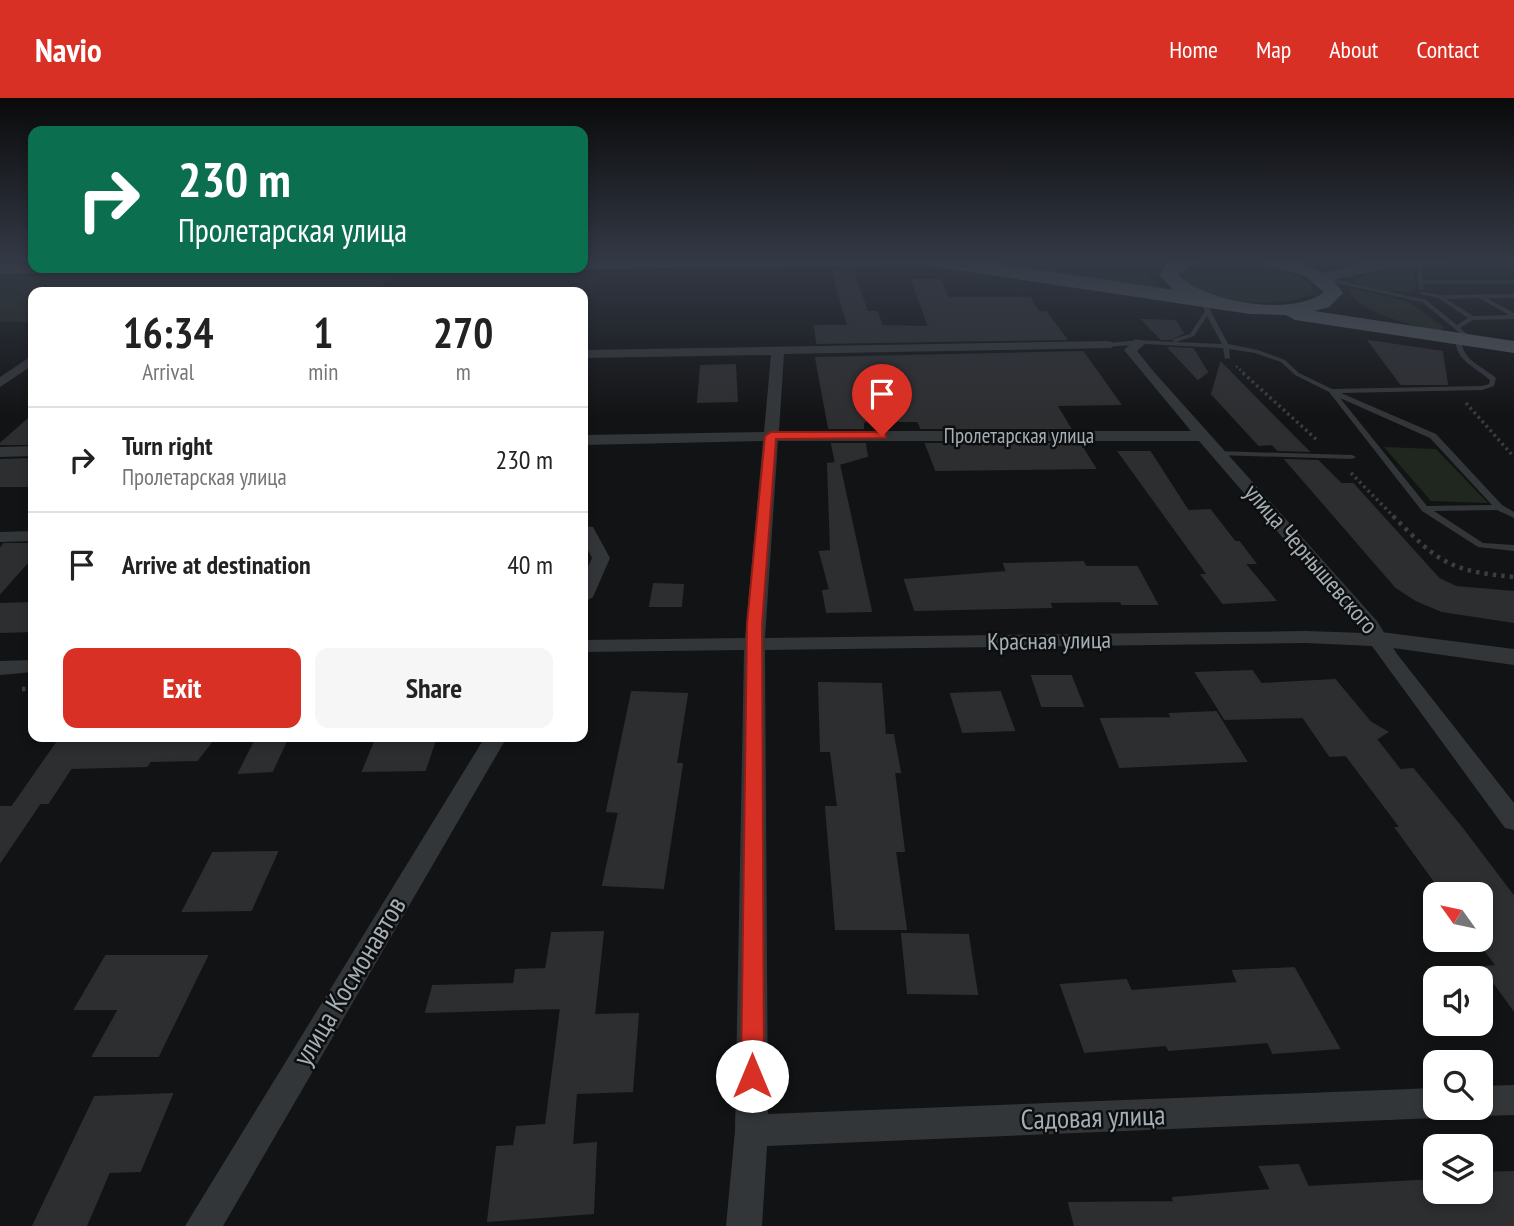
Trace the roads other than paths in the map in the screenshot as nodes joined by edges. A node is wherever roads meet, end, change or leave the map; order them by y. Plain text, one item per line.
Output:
1 (1203, 313) edge
2 (1209, 313) edge
3 (1286, 313) edge
4 (1371, 313) edge
5 (1436, 313) edge
6 (1464, 313) edge
7 (1514, 317) edge
8 (1472, 318) junction
9 (1432, 335) junction
10 (1463, 336) junction
11 (1141, 342) junction
12 (1107, 345) joint
13 (1226, 346) junction
14 (1514, 347) edge
15 (778, 351) junction
16 (588, 354) edge
17 (1227, 358) road end
18 (26, 368) edge
19 (0, 383) edge
20 (1331, 391) junction
21 (771, 436) junction
22 (1202, 436) junction
23 (588, 440) edge
24 (28, 451) edge
25 (0, 452) edge
26 (1217, 453) junction
27 (1352, 457) dead end
28 (1499, 507) junction
29 (1425, 509) junction
30 (1514, 515) edge
31 (588, 533) edge
32 (28, 536) edge
33 (0, 537) edge
34 (1514, 548) edge
35 (588, 586) edge
36 (1381, 640) junction
37 (588, 646) edge
38 (755, 646) junction
39 (1514, 657) edge
40 (28, 666) edge
41 (1, 669) edge
42 (493, 742) edge
43 (1514, 821) edge
44 (1514, 1100) edge
45 (1493, 1101) edge
46 (1423, 1103) edge
47 (752, 1131) junction
48 (203, 1226) edge
49 (744, 1226) edge

1 - 11 lane
2 - 13 lane
3 - 9 main road
4 - 9 main road
5 - 10 lane
6 - 8 lane
7 - 8 lane
8 - 10 lane
9 - 10 main road
10 - 14 main road
10 - 20 lane
11 - 12 lane
11 - 13 lane
11 - 22 street, улица Чернышевского
12 - 15 street
13 - 17 lane
13 - 20 lane
15 - 16 street
15 - 21 street
18 - 19 street
20 - 28 lane
20 - 29 lane
21 - 22 street, Пролетарская улица
21 - 23 street, Пролетарская улица
21 - 38 street
22 - 26 street, улица Чернышевского
24 - 25 street
26 - 27 lane
26 - 36 street, улица Чернышевского
28 - 29 lane
28 - 30 lane
29 - 34 lane
31 - 35 street
32 - 33 street
36 - 38 street, Красная улица
36 - 39 street, Красная улица
36 - 43 street, улица Чернышевского
37 - 38 street, Красная улица
38 - 47 street
40 - 41 street
42 - 48 street, улица Космонавтов
44 - 45 street
46 - 47 street, Садовая улица
47 - 49 street

